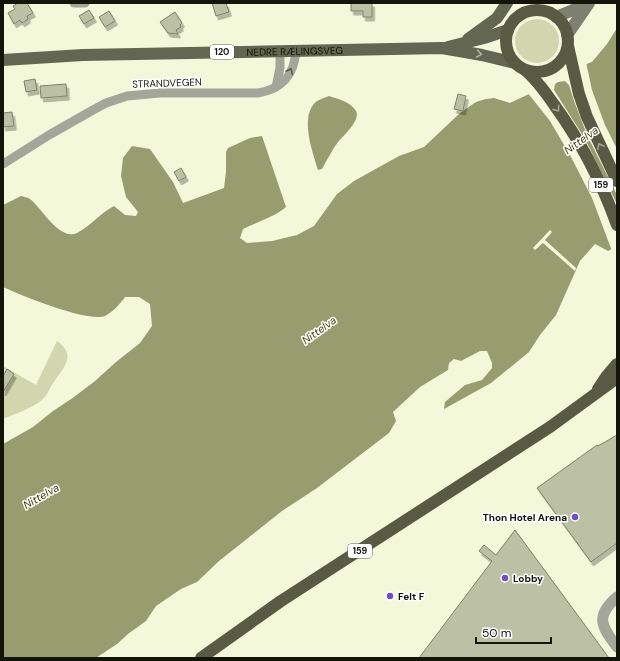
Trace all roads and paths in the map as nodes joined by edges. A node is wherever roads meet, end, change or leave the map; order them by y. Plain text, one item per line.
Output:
1 (508, 3) edge
2 (522, 3) edge
3 (589, 3) edge
4 (550, 10) edge
5 (519, 16) junction
6 (508, 30) junction
7 (568, 40) junction
8 (462, 43) junction
9 (442, 48) junction
10 (280, 51) junction
11 (296, 51) junction
12 (3, 60) edge
13 (515, 63) junction
14 (529, 74) junction
15 (276, 87) junction
16 (3, 164) edge
17 (617, 181) edge
18 (617, 225) edge
19 (617, 364) edge
20 (617, 378) edge
21 (595, 393) junction
22 (617, 597) edge
23 (617, 647) edge
24 (201, 658) edge

1 - 8 main road
2 - 5 highway
3 - 4 main road
3 - 7 main road
4 - 5 highway
4 - 7 highway, 159
5 - 6 highway
6 - 8 main road, NEDRE RÆLINGSVEG / 120
6 - 13 highway, 159
7 - 14 highway, 159
17 -> 7 highway, 159
8 - 9 main road, NEDRE RÆLINGSVEG / 120
9 - 11 main road, NEDRE RÆLINGSVEG / 120
9 -> 13 main road, NEDRE RÆLINGSVEG / 120
10 - 11 main road, NEDRE RÆLINGSVEG / 120
10 - 12 main road, NEDRE RÆLINGSVEG / 120
10 - 15 street
15 -> 11 street, STRANDVEGEN
13 - 14 highway, 159
14 -> 18 highway, 159
15 - 16 street, STRANDVEGEN
19 - 21 highway, 159
20 - 21 highway, 159
21 - 24 highway, 159
22 - 23 street

